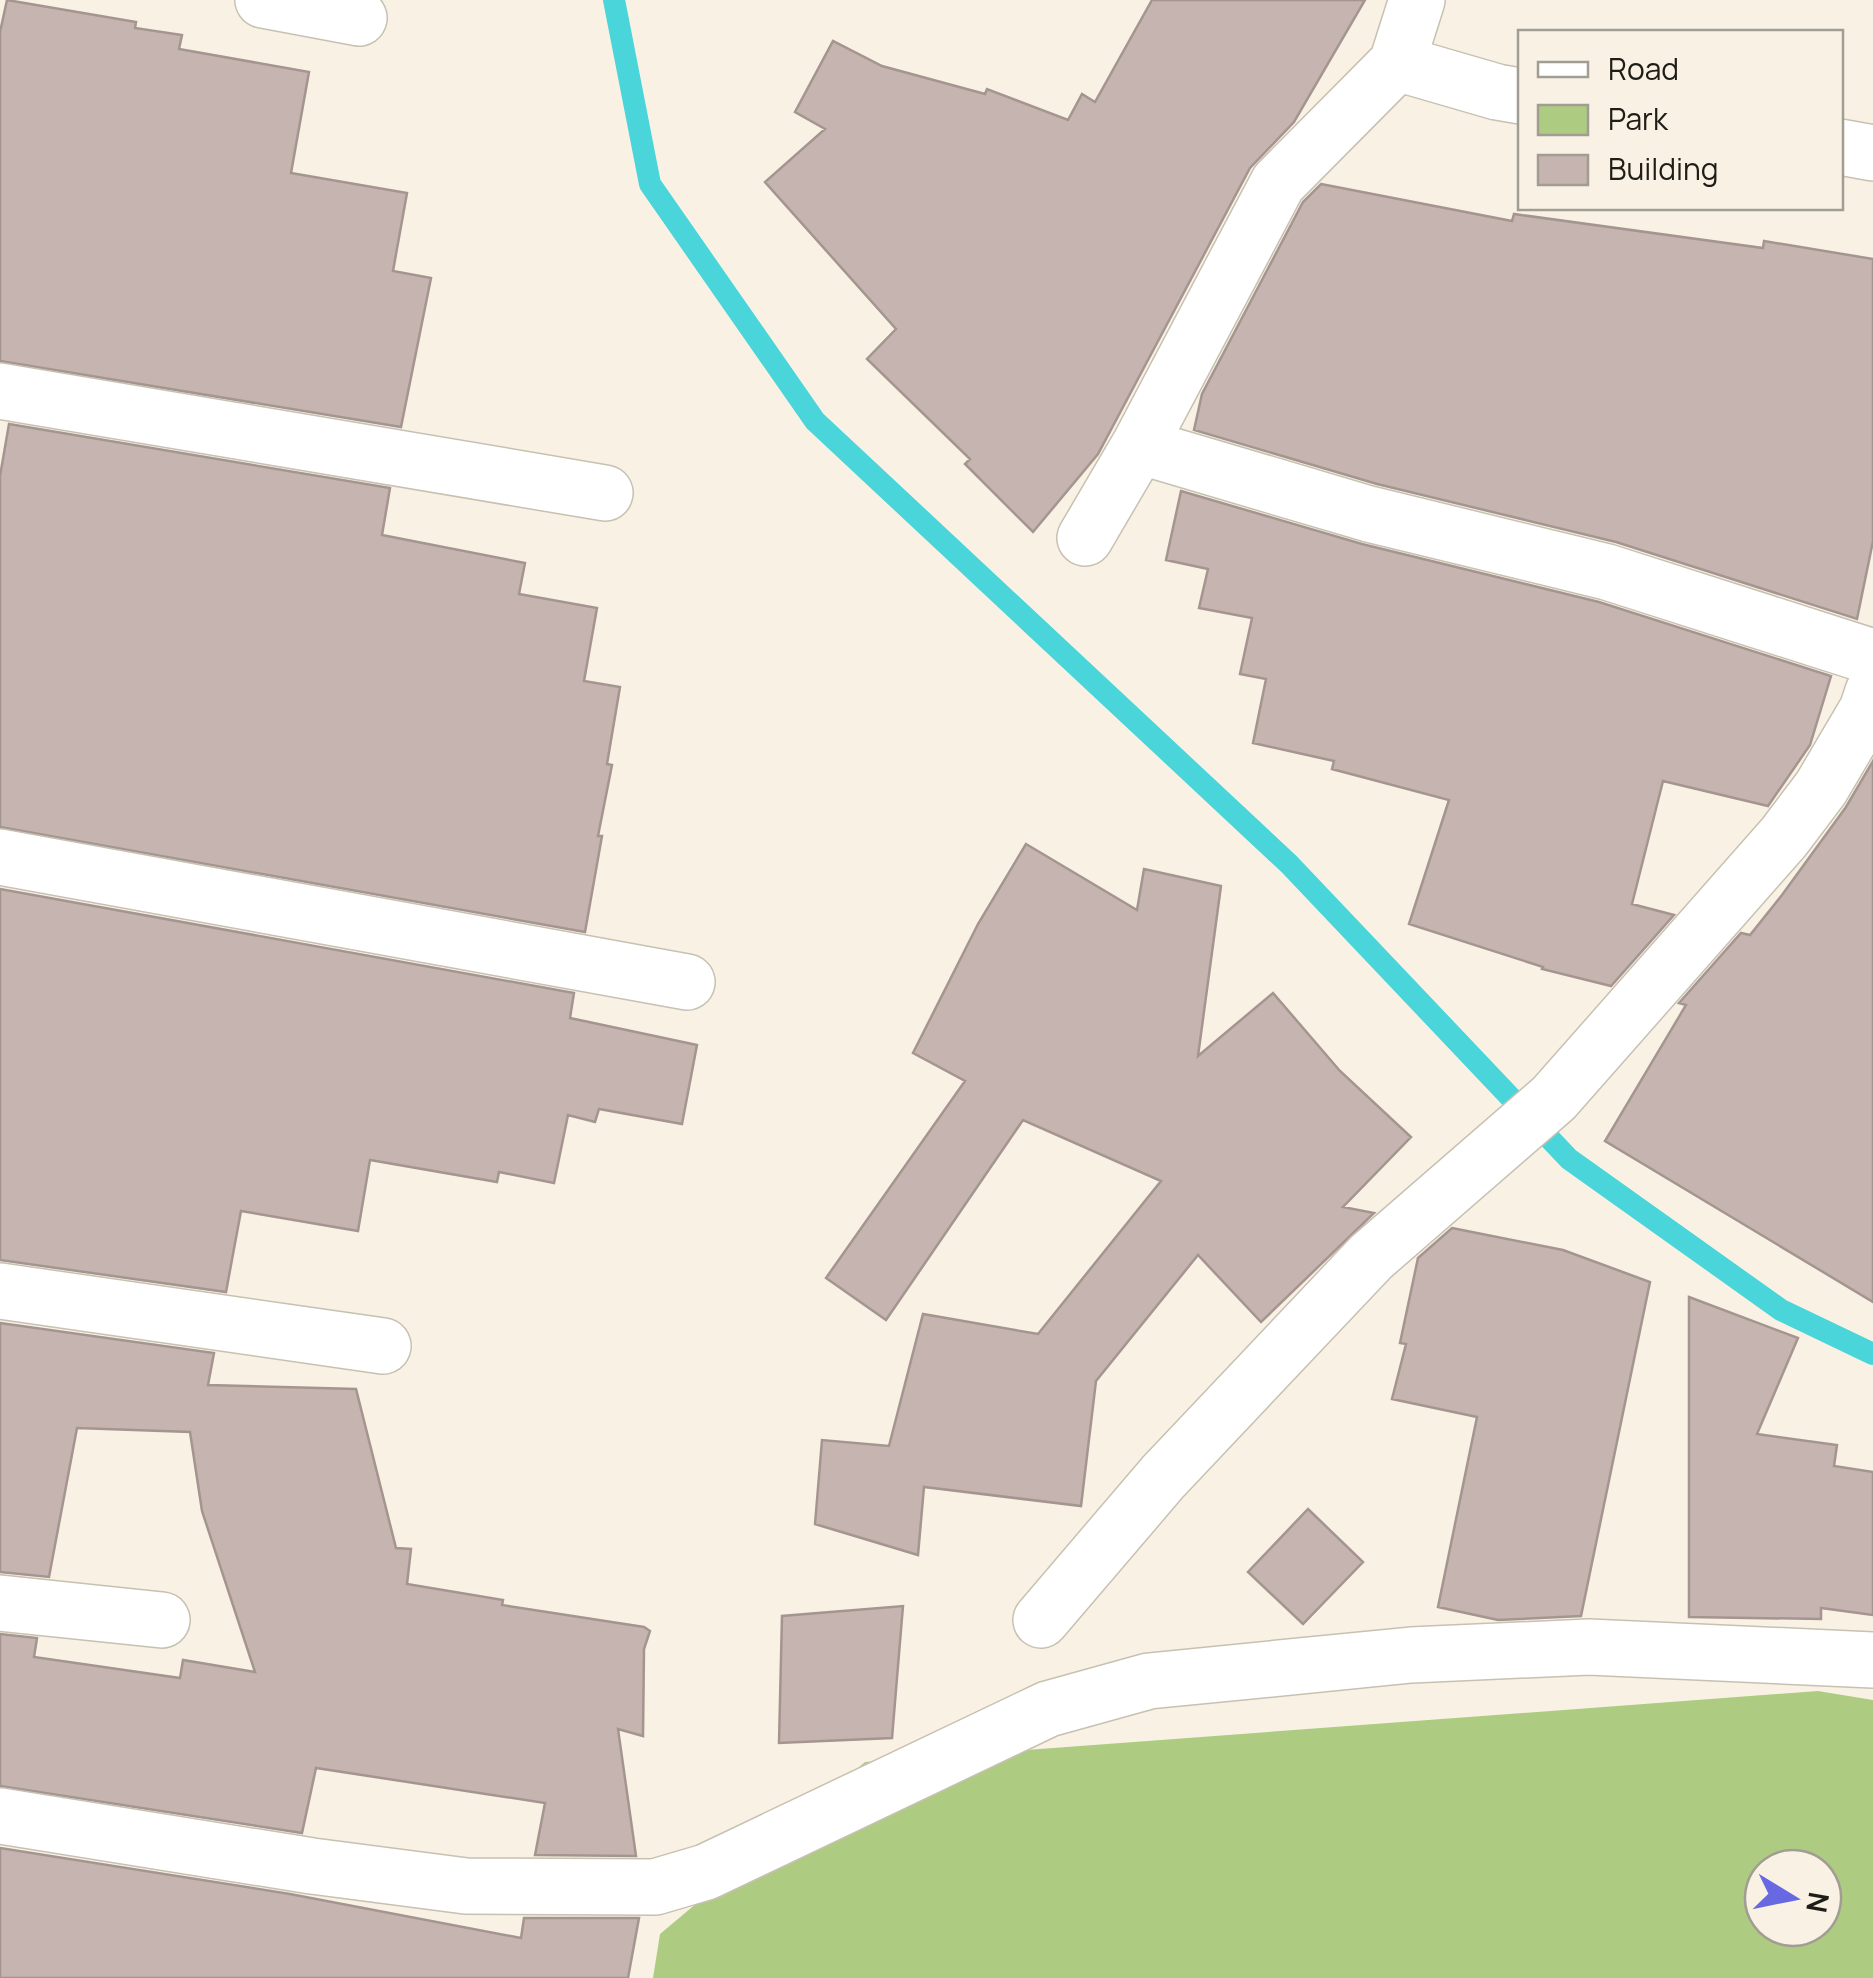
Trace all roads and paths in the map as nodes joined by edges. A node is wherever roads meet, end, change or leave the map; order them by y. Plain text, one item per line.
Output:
1 (263, 0) edge
2 (1417, 0) edge
3 (360, 18) dead end
4 (1397, 63) junction
5 (1518, 96) edge
6 (1843, 147) edge
7 (1873, 153) edge
8 (0, 391) edge
9 (1138, 446) junction
10 (605, 492) dead end
11 (1085, 538) dead end
12 (1873, 657) edge
13 (1873, 692) edge
14 (0, 857) edge
15 (687, 982) dead end
16 (0, 1292) edge
17 (382, 1346) dead end
18 (0, 1604) edge
19 (162, 1620) dead end
20 (1041, 1620) dead end
21 (1873, 1660) edge
22 (0, 1816) edge

1 - 3 street
2 - 4 street
4 - 5 street
4 - 9 street
6 - 7 street
8 - 10 street
9 - 11 street
9 - 12 street
13 - 20 street
14 - 15 street
16 - 17 street
18 - 19 street
21 - 22 street

